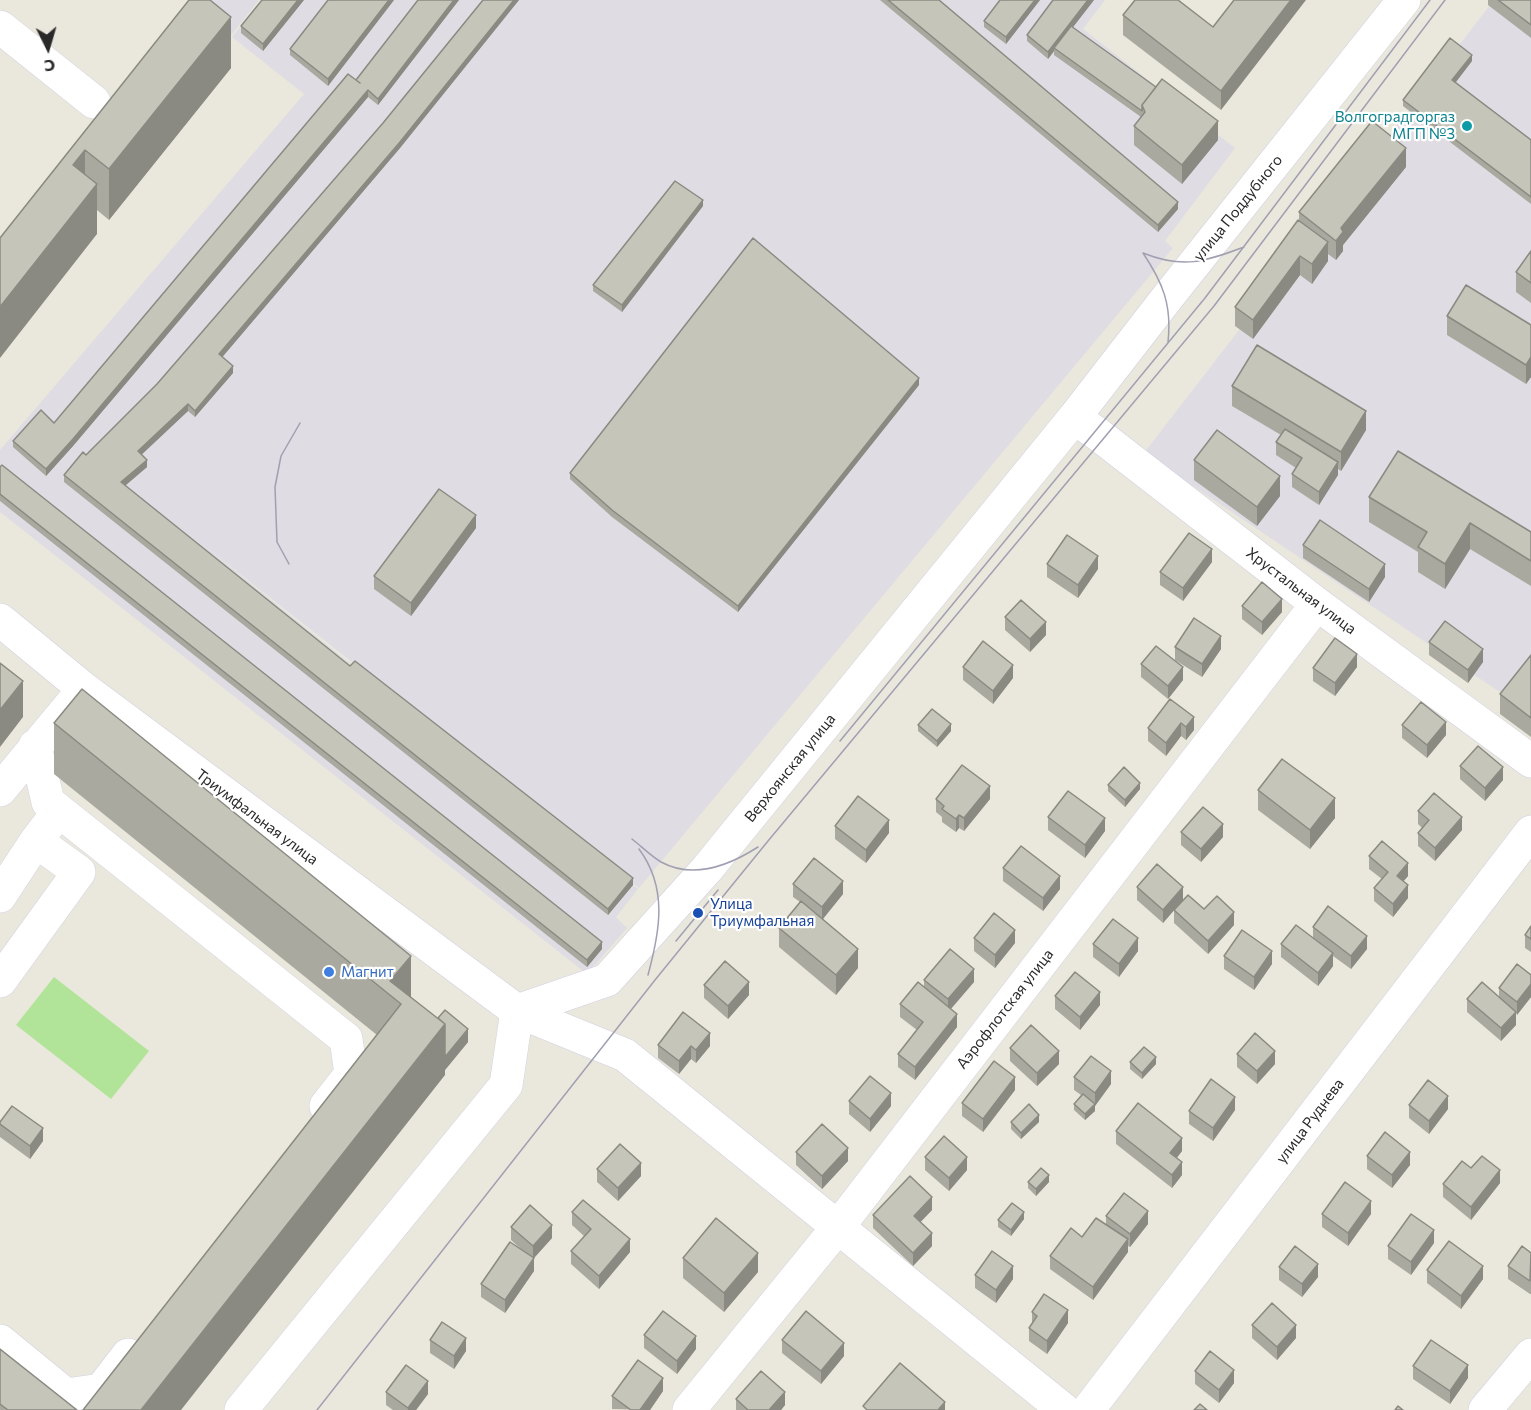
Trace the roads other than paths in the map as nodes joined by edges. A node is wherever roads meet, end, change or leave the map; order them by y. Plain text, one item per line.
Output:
1 (1404, 0) edge
2 (0, 27) edge
3 (94, 102) dead end
4 (1074, 418) junction
5 (1317, 604) junction
6 (0, 620) edge
7 (84, 689) junction
8 (35, 746) junction
9 (1531, 761) edge
10 (0, 790) edge
11 (59, 811) junction
12 (1531, 832) edge
13 (36, 841) junction
14 (0, 896) edge
15 (0, 981) edge
16 (518, 1011) junction
17 (306, 1130) edge
18 (837, 1227) junction
19 (145, 1334) edge
20 (0, 1341) edge
21 (1531, 1354) edge
22 (241, 1410) edge
23 (689, 1410) edge
24 (1064, 1410) edge
25 (1088, 1410) edge
26 (1485, 1410) edge

1 - 4 street, улица Поддубного
2 - 3 street
4 - 5 street, Хрустальная улица
4 - 16 street, Верхоянская улица
5 - 9 street, Хрустальная улица
5 - 18 street, Аэрофлотская улица
6 - 7 street, Триумфальная улица
7 - 8 street
7 - 16 street, Триумфальная улица
8 - 10 street
8 - 11 street
11 - 13 street
11 - 17 street
12 - 25 street, улица Руднева
13 - 14 street
13 - 15 street
16 - 18 street, Триумфальная улица
16 - 22 street
18 - 23 street, Аэрофлотская улица
18 - 24 street, Триумфальная улица
19 - 20 street
21 - 26 street

